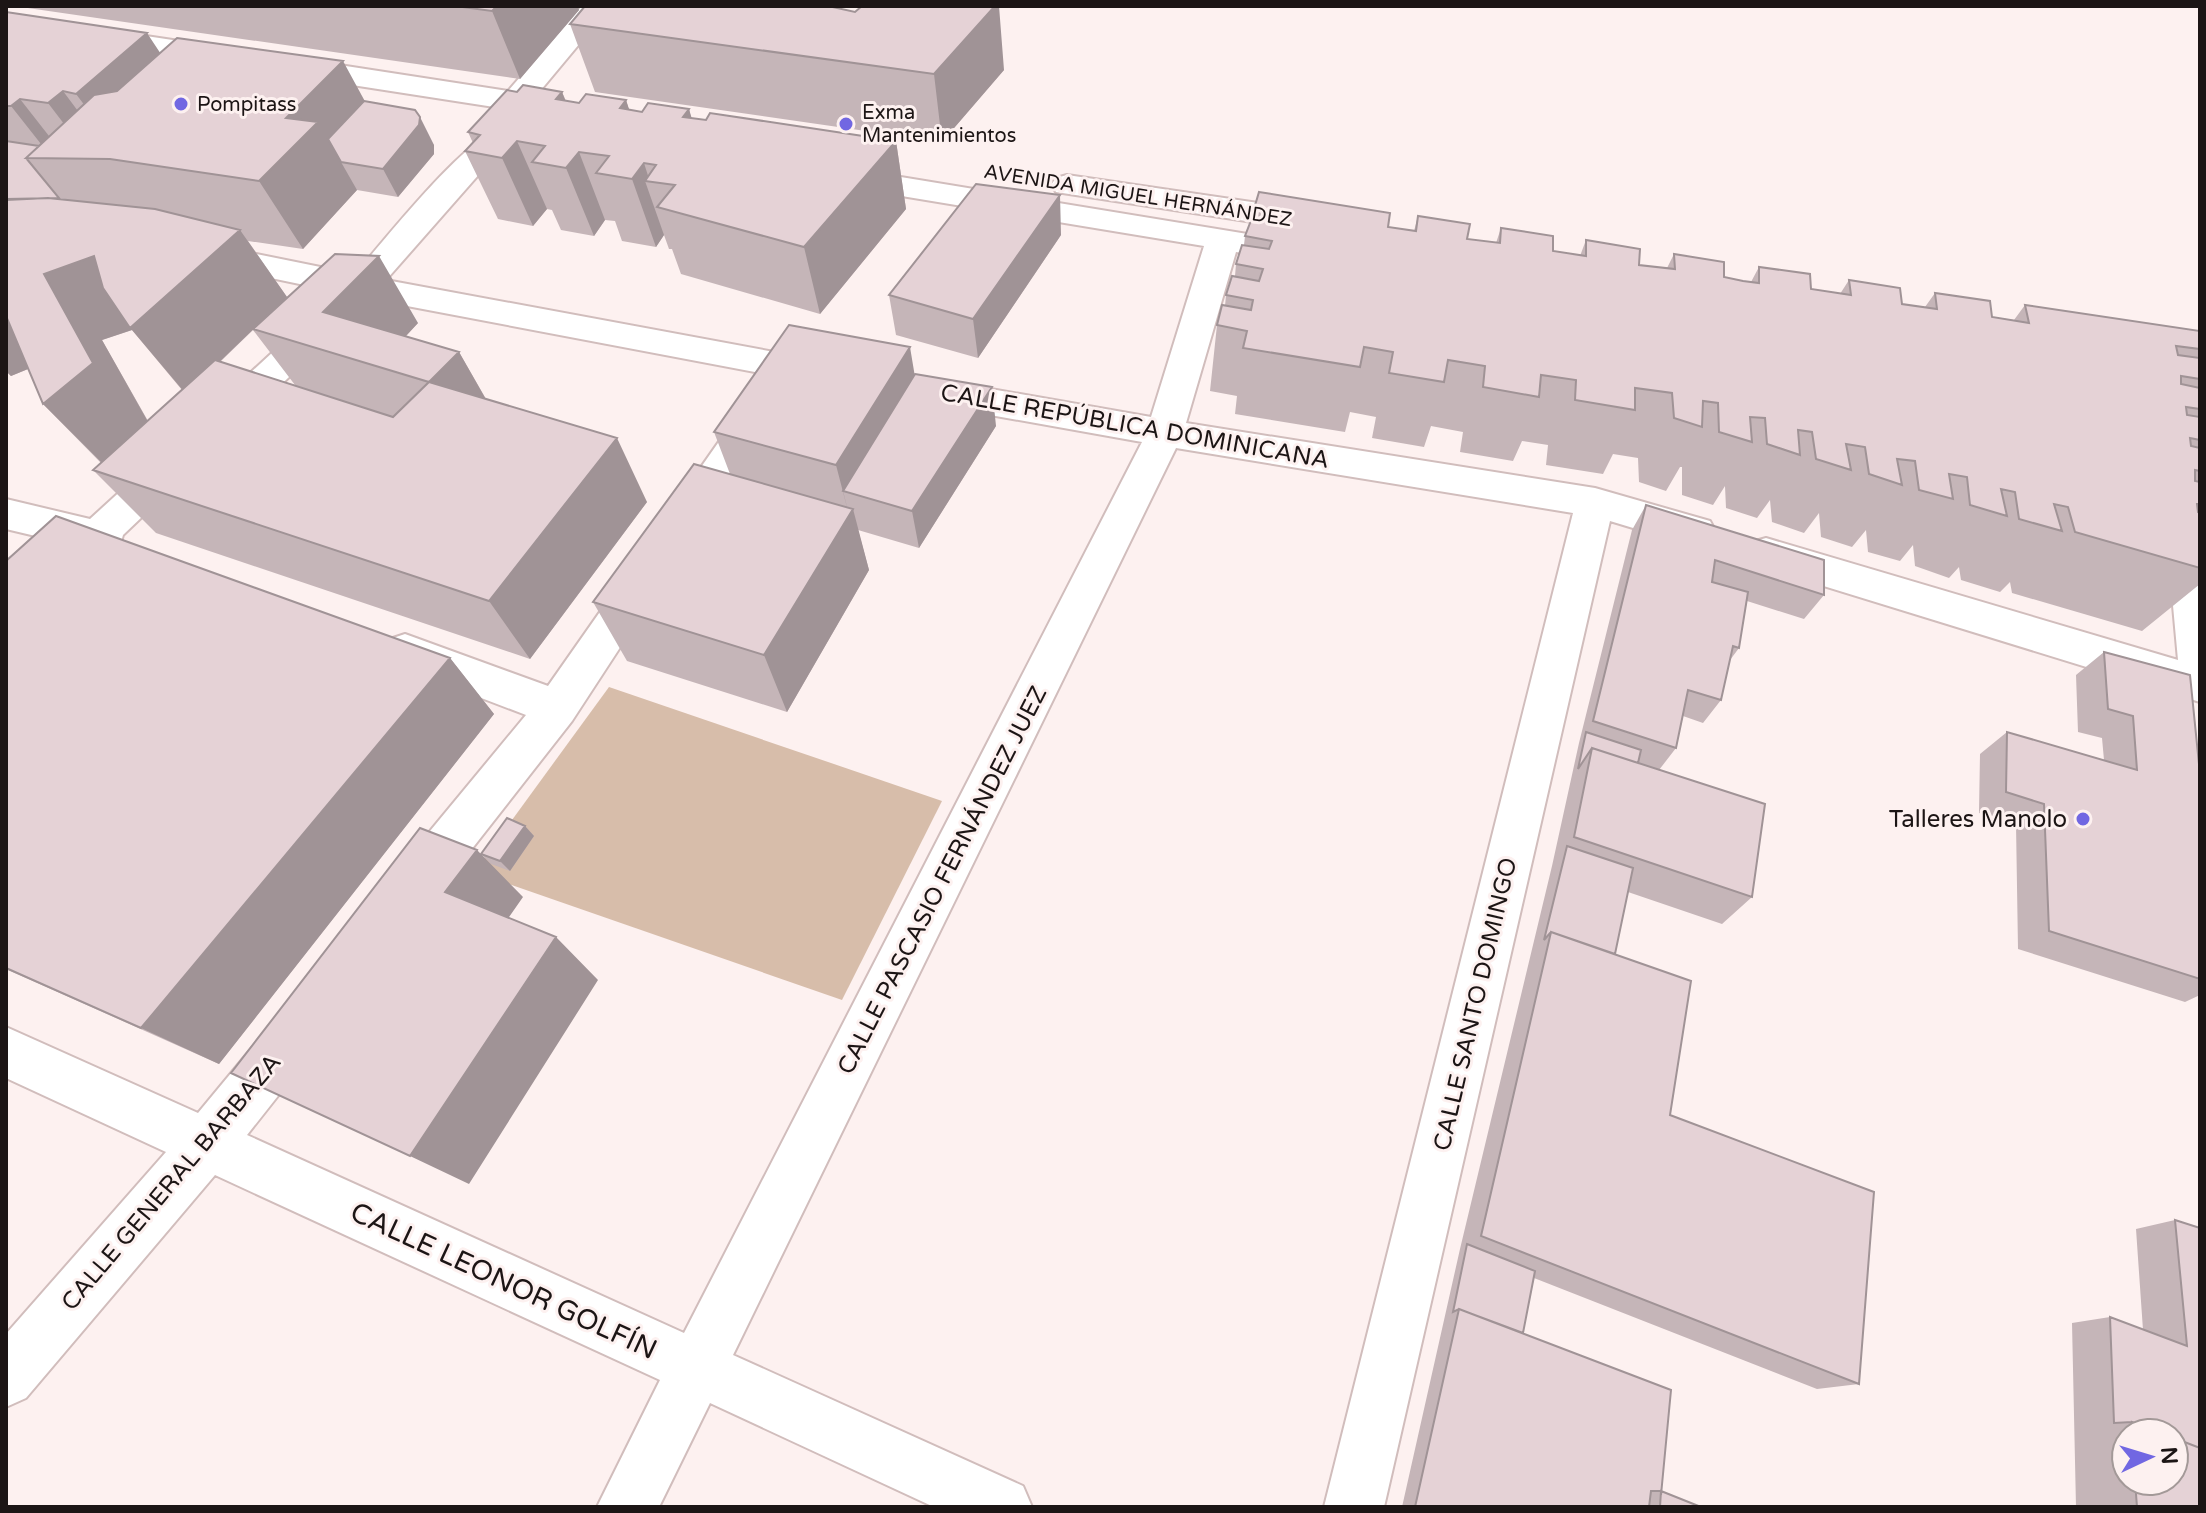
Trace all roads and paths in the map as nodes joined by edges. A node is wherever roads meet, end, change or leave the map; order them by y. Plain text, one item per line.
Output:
1 (6, 23) edge
2 (6, 51) edge
3 (248, 69) junction
4 (282, 91) edge
5 (530, 116) junction
6 (1223, 239) junction
7 (166, 250) edge
8 (364, 287) junction
9 (790, 367) junction
10 (852, 378) edge
11 (899, 386) edge
12 (1165, 432) junction
13 (2183, 498) edge
14 (1595, 502) junction
15 (6, 514) edge
16 (97, 536) junction
17 (136, 550) edge
18 (6, 622) edge
19 (377, 641) edge
20 (2200, 668) edge
21 (2200, 684) edge
22 (557, 708) junction
23 (390, 916) edge
24 (322, 1001) edge
25 (6, 1052) edge
26 (207, 1144) junction
27 (697, 1368) junction
28 (6, 1378) edge
29 (627, 1507) edge
30 (1002, 1507) edge
31 (1354, 1507) edge

1 - 3 street
2 - 3 street
3 - 5 street
4 - 5 street
5 - 8 street
6 - 6 street, AVENIDA MIGUEL HERNÁNDEZ
6 - 12 street, CALLE PASCASIO FERNÁNDEZ JUEZ
7 - 8 street
8 - 9 street
8 - 16 street
9 - 10 street
9 - 22 street
11 - 12 street, CALLE REPÚBLICA DOMINICANA
12 - 14 street, CALLE REPÚBLICA DOMINICANA
12 - 27 street, CALLE PASCASIO FERNÁNDEZ JUEZ
13 - 20 street
14 - 21 street, CALLE REPÚBLICA DOMINICANA
14 - 31 street, CALLE SANTO DOMINGO
15 - 16 street
16 - 17 street
16 - 18 street
19 - 22 street
22 - 23 street
24 - 26 street, CALLE GENERAL BARBAZA
25 - 26 street, CALLE LEONOR GOLFÍN
26 - 27 street, CALLE LEONOR GOLFÍN
26 - 28 street, CALLE GENERAL BARBAZA
27 - 29 street, CALLE PASCASIO FERNÁNDEZ JUEZ
27 - 30 street, CALLE LEONOR GOLFÍN

